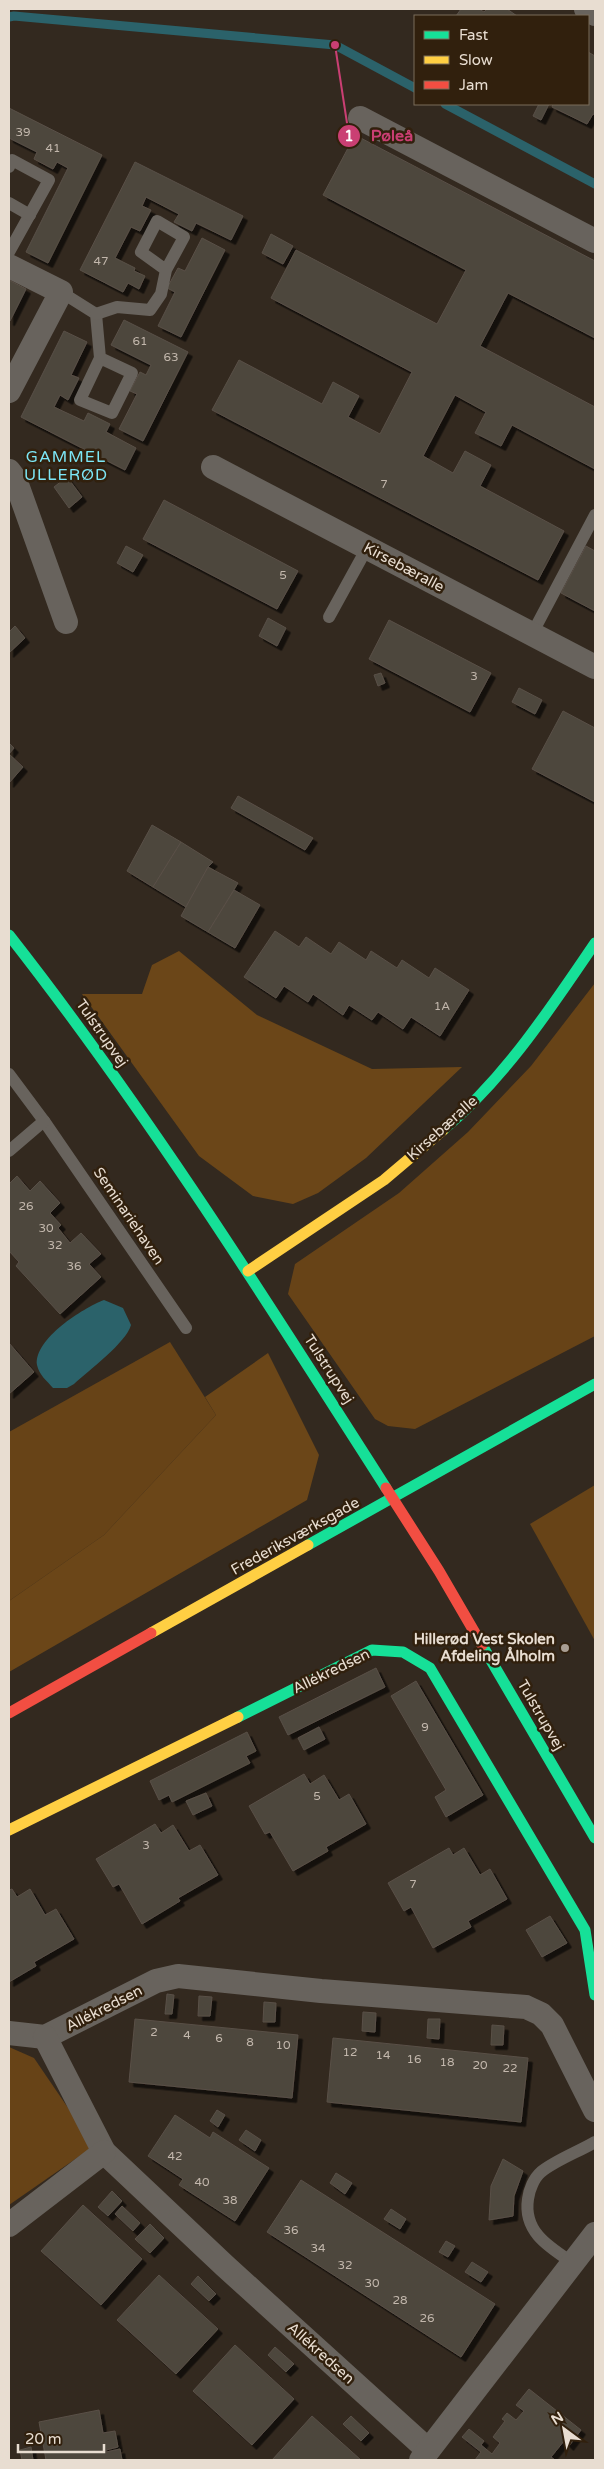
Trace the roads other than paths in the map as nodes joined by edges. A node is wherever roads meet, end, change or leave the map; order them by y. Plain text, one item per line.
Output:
1 (586, 9) edge
2 (595, 14) edge
3 (360, 118) dead end
4 (9, 167) edge
5 (9, 203) edge
6 (30, 215) junction
7 (595, 241) edge
8 (9, 252) edge
9 (9, 266) edge
10 (166, 270) dead end
11 (62, 292) junction
12 (96, 314) junction
13 (100, 358) junction
14 (9, 391) edge
15 (213, 467) dead end
16 (9, 471) edge
17 (595, 515) edge
18 (367, 548) junction
19 (329, 617) dead end
20 (66, 622) dead end
21 (532, 634) junction
22 (595, 667) edge
23 (9, 935) edge
24 (595, 943) edge
25 (9, 1074) edge
26 (44, 1121) junction
27 (9, 1151) edge
28 (248, 1271) junction
29 (186, 1328) dead end
30 (595, 1384) edge
31 (394, 1498) junction
32 (9, 1713) edge
33 (9, 1830) edge
34 (595, 1838) edge
35 (595, 1995) edge
36 (9, 2033) edge
37 (45, 2037) junction
38 (594, 2102) edge
39 (595, 2142) edge
40 (104, 2152) junction
41 (9, 2225) edge
42 (595, 2234) edge
43 (573, 2263) junction
44 (425, 2455) edge

1 - 2 street
3 - 7 street
4 - 6 lane
5 - 6 lane
6 - 8 lane
9 - 11 street
10 - 12 lane
11 - 12 lane
11 - 14 street
12 - 13 lane
13 - 13 lane
15 - 18 street, Kirsebæralle
16 - 20 street
17 - 21 lane
18 - 19 lane
18 - 21 street, Kirsebæralle
21 - 22 street, Kirsebæralle
23 - 28 street, Tulstrupvej
24 - 28 street, Kirsebæralle
25 - 26 lane, Seminariehaven
26 - 27 lane
26 - 29 lane, Seminariehaven
28 - 31 street, Tulstrupvej
30 - 31 street, Frederiksværksgade
31 - 32 street, Frederiksværksgade
31 - 34 street, Tulstrupvej
33 - 35 street, Allékredsen
36 - 37 street
37 - 38 street, Allékredsen
37 - 40 street, Allékredsen
39 - 43 lane
40 - 41 street
40 - 44 street, Allékredsen
42 - 43 street, Allékredsen
43 - 44 street, Allékredsen

